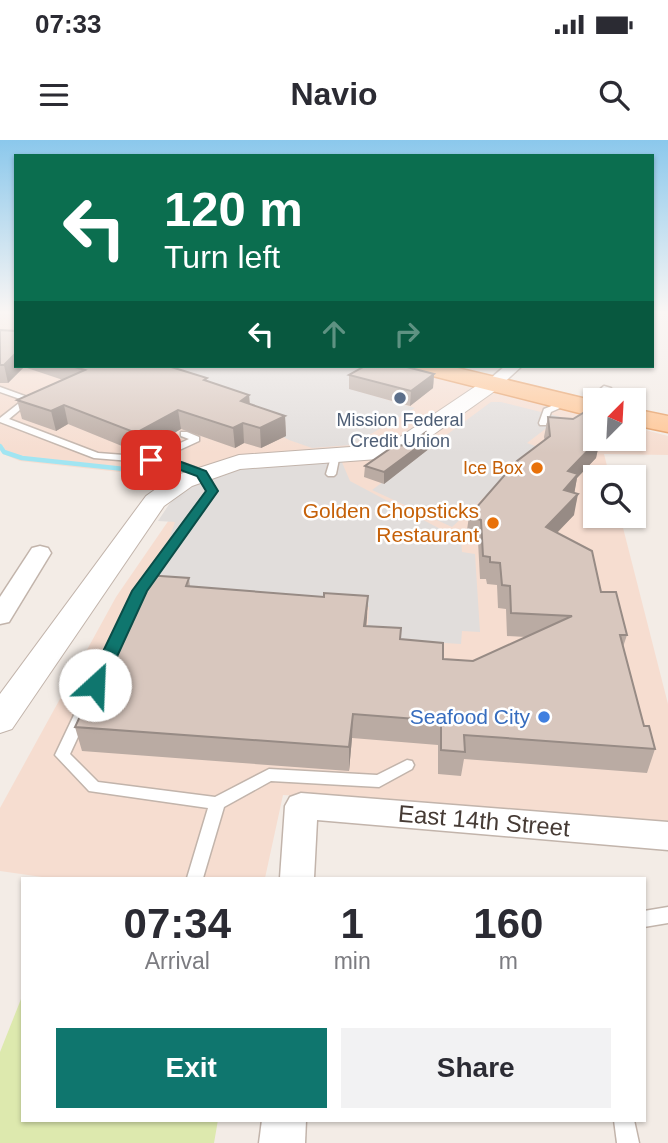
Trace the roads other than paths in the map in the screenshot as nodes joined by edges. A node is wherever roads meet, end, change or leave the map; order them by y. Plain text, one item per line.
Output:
1 (441, 368) edge
2 (512, 368) edge
3 (461, 370) edge
4 (492, 384) junction
5 (0, 389) edge
6 (583, 401) edge
7 (646, 419) edge
8 (668, 424) edge
9 (184, 434) dead end
10 (151, 460) junction
11 (202, 473) junction
12 (40, 553) dead end
13 (134, 603) edge
14 (0, 616) edge
15 (86, 705) edge
16 (0, 720) edge
17 (407, 765) dead end
18 (217, 803) junction
19 (668, 835) edge
20 (195, 877) edge
21 (297, 877) edge
22 (668, 915) edge
23 (646, 919) edge
24 (284, 1122) edge
25 (624, 1122) edge
26 (282, 1143) edge
27 (628, 1143) edge

1 - 3 main road
2 - 4 street
3 - 4 main road
4 - 6 main road
4 - 11 street
5 - 10 lane
7 - 8 main road
9 - 10 lane
10 - 11 lane
11 - 13 lane
11 - 16 street
12 - 14 street
15 - 18 lane
17 - 18 lane
18 - 20 lane
19 - 21 street, East 14th Street
22 - 23 lane
24 - 26 street
25 - 27 lane

